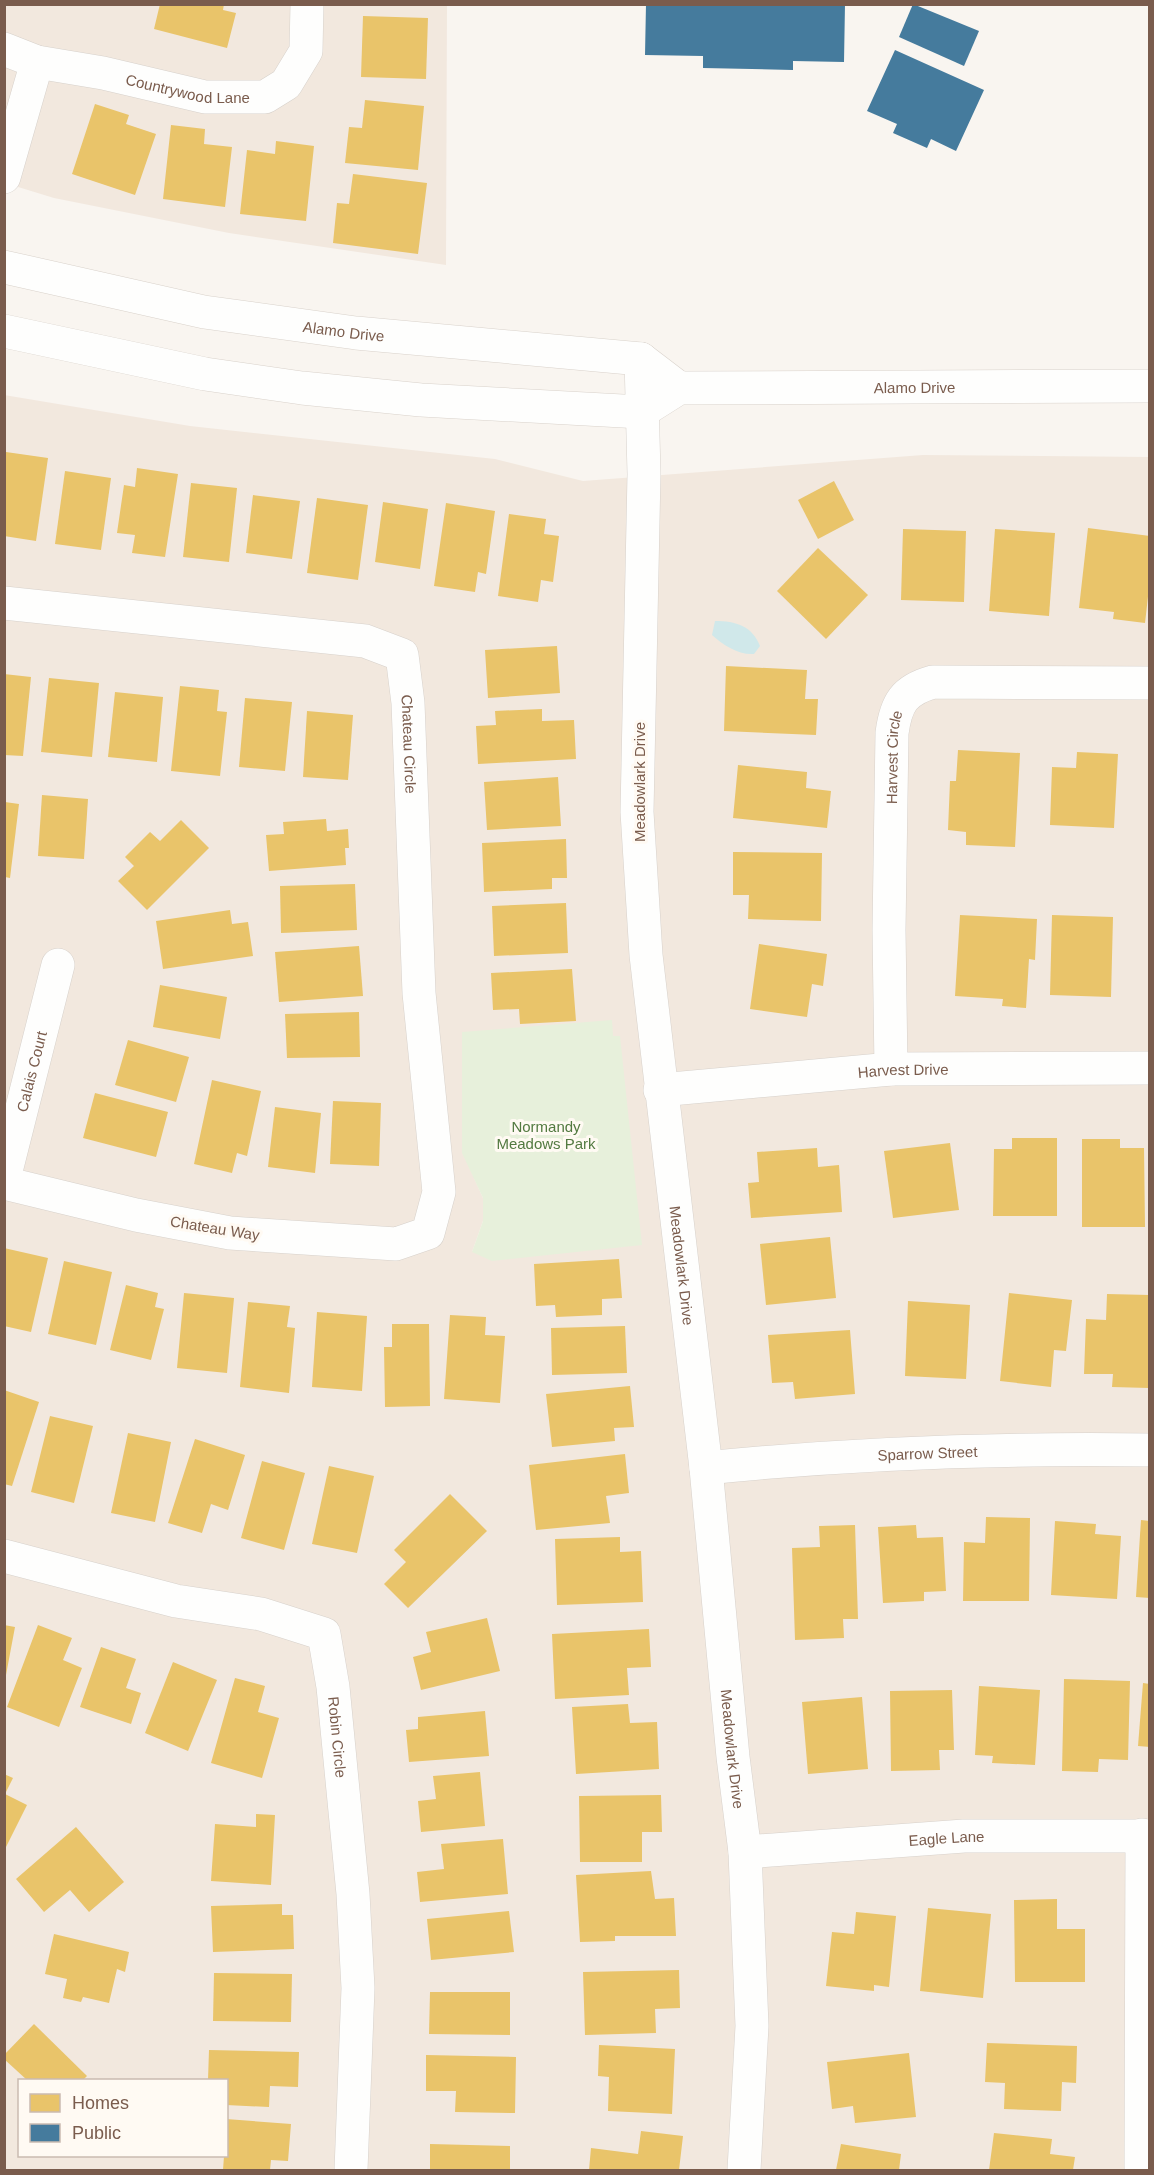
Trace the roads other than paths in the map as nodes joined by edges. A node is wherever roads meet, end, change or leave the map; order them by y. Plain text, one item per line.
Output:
1 (307, 4) edge
2 (4, 50) edge
3 (37, 62) junction
4 (4, 177) edge
5 (4, 267) edge
6 (4, 331) edge
7 (641, 359) junction
8 (1149, 386) edge
9 (679, 388) junction
10 (641, 412) junction
11 (4, 603) edge
12 (1149, 683) edge
13 (58, 965) dead end
14 (1149, 1068) edge
15 (891, 1069) junction
16 (660, 1090) junction
17 (4, 1181) edge
18 (428, 1233) joint
19 (1149, 1450) edge
20 (706, 1468) junction
21 (4, 1556) edge
22 (1146, 1835) edge
23 (746, 1852) junction
24 (351, 2170) edge
25 (744, 2170) edge
26 (1141, 2170) edge

1 - 3 street, Countrywood Lane
2 - 3 street, Countrywood Lane
3 - 4 street
5 - 7 street, Alamo Drive
6 - 10 street
7 - 9 street
7 - 10 street, Meadowlark Drive
8 - 9 street, Alamo Drive
9 - 10 street
10 - 16 street, Meadowlark Drive
11 - 18 street, Chateau Circle
12 - 15 street, Harvest Circle
13 - 17 street, Calais Court
14 - 15 street, Harvest Drive
15 - 16 street, Harvest Drive
16 - 20 street, Meadowlark Drive
17 - 18 street, Chateau Way
19 - 20 street, Sparrow Street
20 - 23 street, Meadowlark Drive
21 - 24 street, Robin Circle
22 - 23 street, Eagle Lane
22 - 26 street
23 - 25 street, Meadowlark Drive

